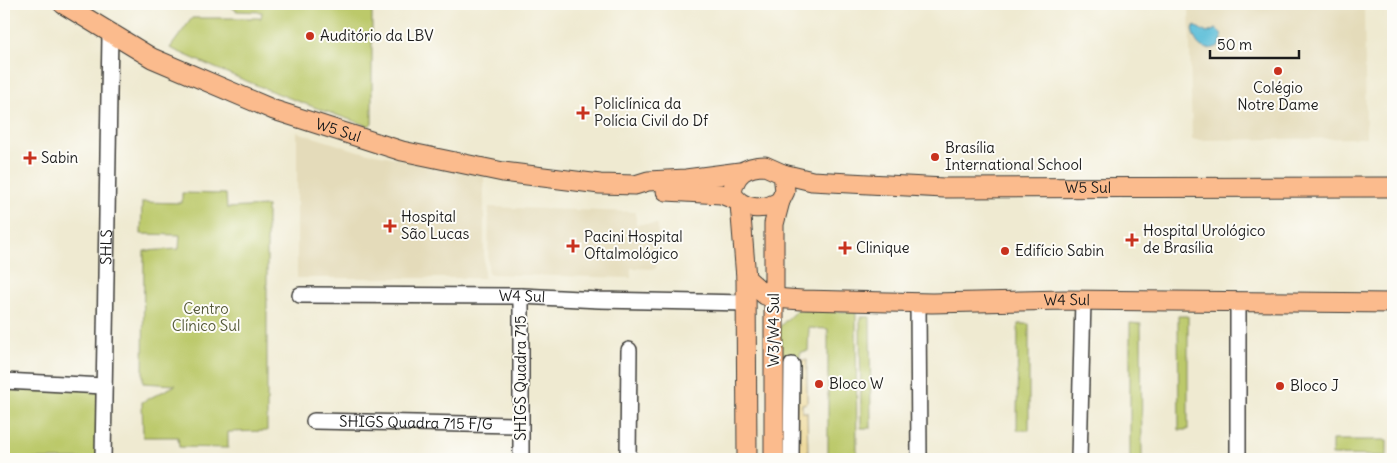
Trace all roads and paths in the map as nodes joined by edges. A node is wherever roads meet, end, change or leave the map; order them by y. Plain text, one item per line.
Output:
1 (63, 4) edge
2 (110, 34) junction
3 (740, 172) junction
4 (783, 174) junction
5 (635, 185) junction
6 (1393, 187) edge
7 (780, 201) junction
8 (738, 202) junction
9 (746, 278) junction
10 (300, 295) dead end
11 (521, 296) junction
12 (773, 298) junction
13 (802, 300) junction
14 (1083, 300) junction
15 (1238, 301) junction
16 (746, 302) junction
17 (918, 303) junction
18 (1393, 303) edge
19 (773, 322) junction
20 (629, 350) dead end
21 (792, 365) dead end
22 (4, 381) edge
23 (104, 386) junction
24 (314, 421) dead end
25 (520, 425) junction
26 (103, 459) edge
27 (520, 459) edge
28 (628, 459) edge
29 (747, 459) edge
30 (774, 459) edge
31 (791, 459) edge
32 (919, 459) edge
33 (1079, 459) edge
34 (1238, 459) edge

1 - 2 main road, W5 Sul
2 - 5 main road, W5 Sul
2 - 23 street, SHLS
3 - 4 main road
3 - 5 main road, W5 Sul
3 - 8 main road
4 - 6 main road, W5 Sul
4 - 7 main road
5 - 8 main road, W5 Sul
7 - 8 main road
7 - 12 main road, W3/W4 Sul
8 - 9 main road, W3/W4 Sul
9 - 12 main road, W4 Sul
9 - 16 main road, W3/W4 Sul
10 - 11 street, W4 Sul
11 - 16 street, W4 Sul
11 - 25 street, SHIGS Quadra 715
12 - 13 main road, W4 Sul
12 - 19 main road, W3/W4 Sul
13 - 17 main road, W4 Sul
13 - 19 main road
14 - 15 main road, W4 Sul
14 - 17 main road, W4 Sul
14 - 33 street
15 - 18 main road, W4 Sul
15 - 34 street
16 - 29 main road, W3/W4 Sul
17 - 32 street
19 - 30 main road, W3/W4 Sul
20 - 28 street
21 - 31 street
22 - 23 street
23 - 26 street, SHLS
24 - 25 street, SHIGS Quadra 715 F/G
25 - 27 street, SHIGS Quadra 715

